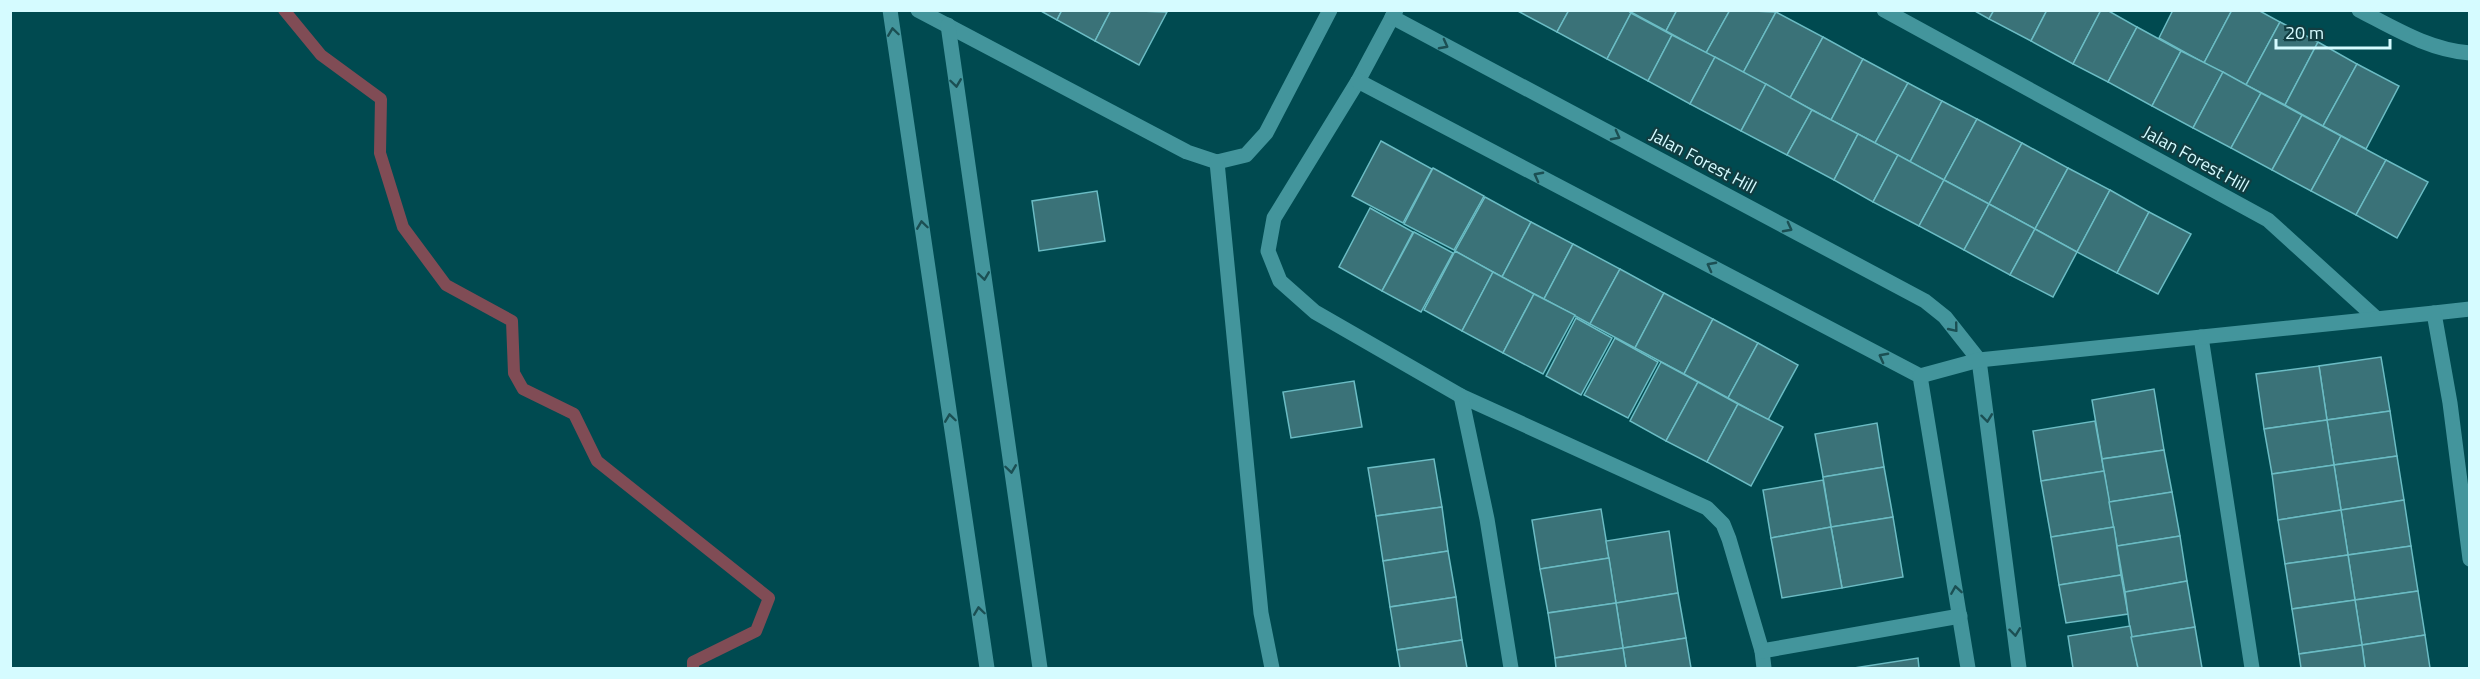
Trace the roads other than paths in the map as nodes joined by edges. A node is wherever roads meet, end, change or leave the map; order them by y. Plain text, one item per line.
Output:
1 (890, 10) edge
2 (918, 10) edge
3 (1330, 10) edge
4 (1884, 10) edge
5 (2359, 10) edge
6 (1394, 14) edge
7 (948, 26) junction
8 (2469, 53) edge
9 (1358, 81) junction
10 (1217, 162) junction
11 (2469, 309) edge
12 (2434, 313) junction
13 (2376, 318) junction
14 (2201, 337) junction
15 (1979, 360) junction
16 (1920, 376) junction
17 (1461, 396) junction
18 (2469, 559) edge
19 (1960, 616) junction
20 (1762, 651) junction
21 (987, 669) edge
22 (1040, 669) edge
23 (1272, 669) edge
24 (1511, 669) edge
25 (1764, 669) edge
26 (1968, 669) edge
27 (2019, 669) edge
28 (2252, 669) edge

21 -> 1 street
2 - 7 street
3 - 10 street
4 - 13 street, Jalan Forest Hill
5 - 8 street
6 - 9 street, Jalan Forest Hill
6 -> 15 street, Jalan Forest Hill
7 - 10 street
7 -> 22 street
16 -> 9 street
9 - 17 street, Jalan Forest Hill
10 - 23 street
11 - 12 street
12 - 13 street
12 - 18 street
13 - 14 street
14 - 15 street
14 - 28 street
15 - 16 street
15 -> 27 street
19 -> 16 street
17 - 20 street, Jalan Forest Hill
17 - 24 street
19 - 20 street
19 - 26 street
20 - 25 street, Jalan Forest Hill

